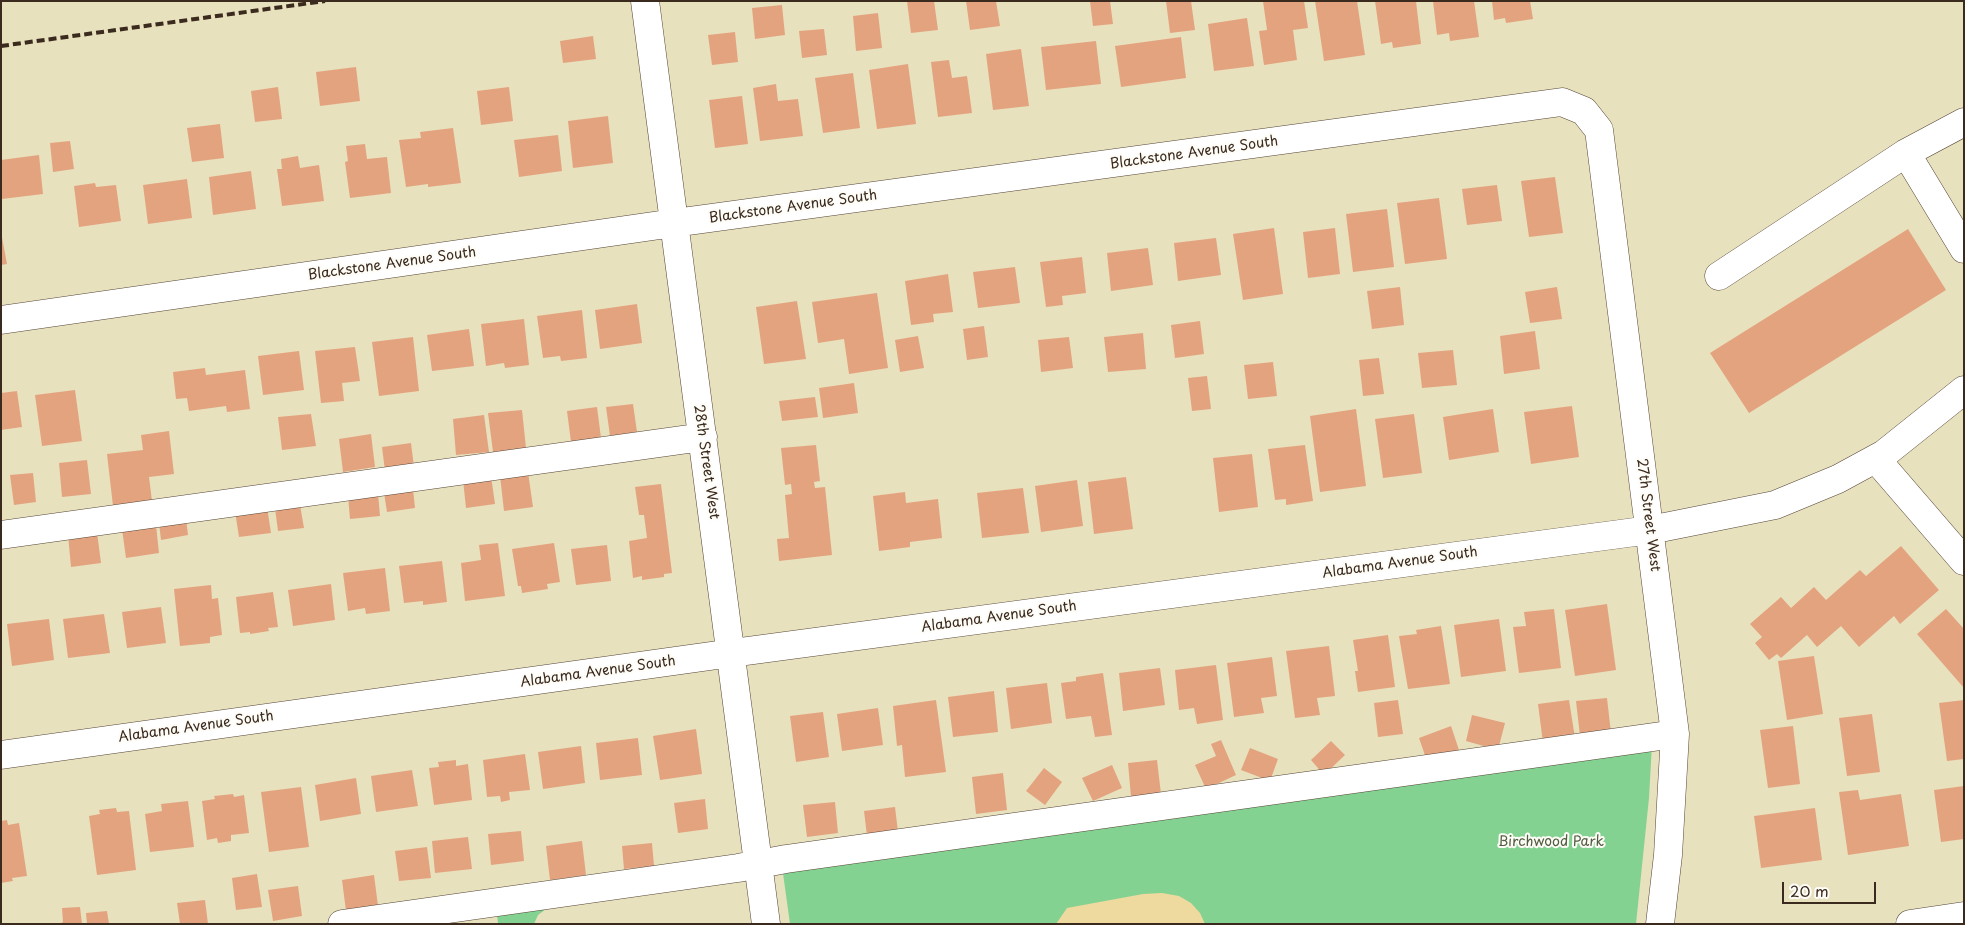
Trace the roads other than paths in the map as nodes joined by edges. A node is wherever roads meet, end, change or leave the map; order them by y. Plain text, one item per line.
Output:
1 (644, 1) edge
2 (1584, 112) joint
3 (1964, 122) edge
4 (1906, 153) junction
5 (674, 223) junction
6 (1964, 249) edge
7 (1719, 276) dead end
8 (1, 320) edge
9 (1964, 390) edge
10 (703, 437) junction
11 (1876, 459) junction
12 (1650, 530) junction
13 (1, 535) edge
14 (1964, 560) edge
15 (732, 653) junction
16 (1675, 734) junction
17 (1, 755) edge
18 (758, 865) junction
19 (1964, 916) edge
20 (342, 924) edge
21 (766, 924) edge
22 (1660, 924) edge
23 (1910, 924) edge

1 - 5 street, 28th Street West
2 - 5 street, Blackstone Avenue South
2 - 12 street, 27th Street West
3 - 4 street
4 - 6 street
4 - 7 street
5 - 8 street, Blackstone Avenue South
5 - 10 street, 28th Street West
9 - 11 street, Alabama Avenue South
10 - 13 street
10 - 15 street, 28th Street West
11 - 12 street, Alabama Avenue South
11 - 14 street
12 - 15 street, Alabama Avenue South
12 - 16 street, 27th Street West
15 - 17 street, Alabama Avenue South
15 - 18 street, 28th Street West
16 - 18 street
16 - 22 street, 27th Street West
18 - 20 street
18 - 21 street, 28th Street West
19 - 23 street

